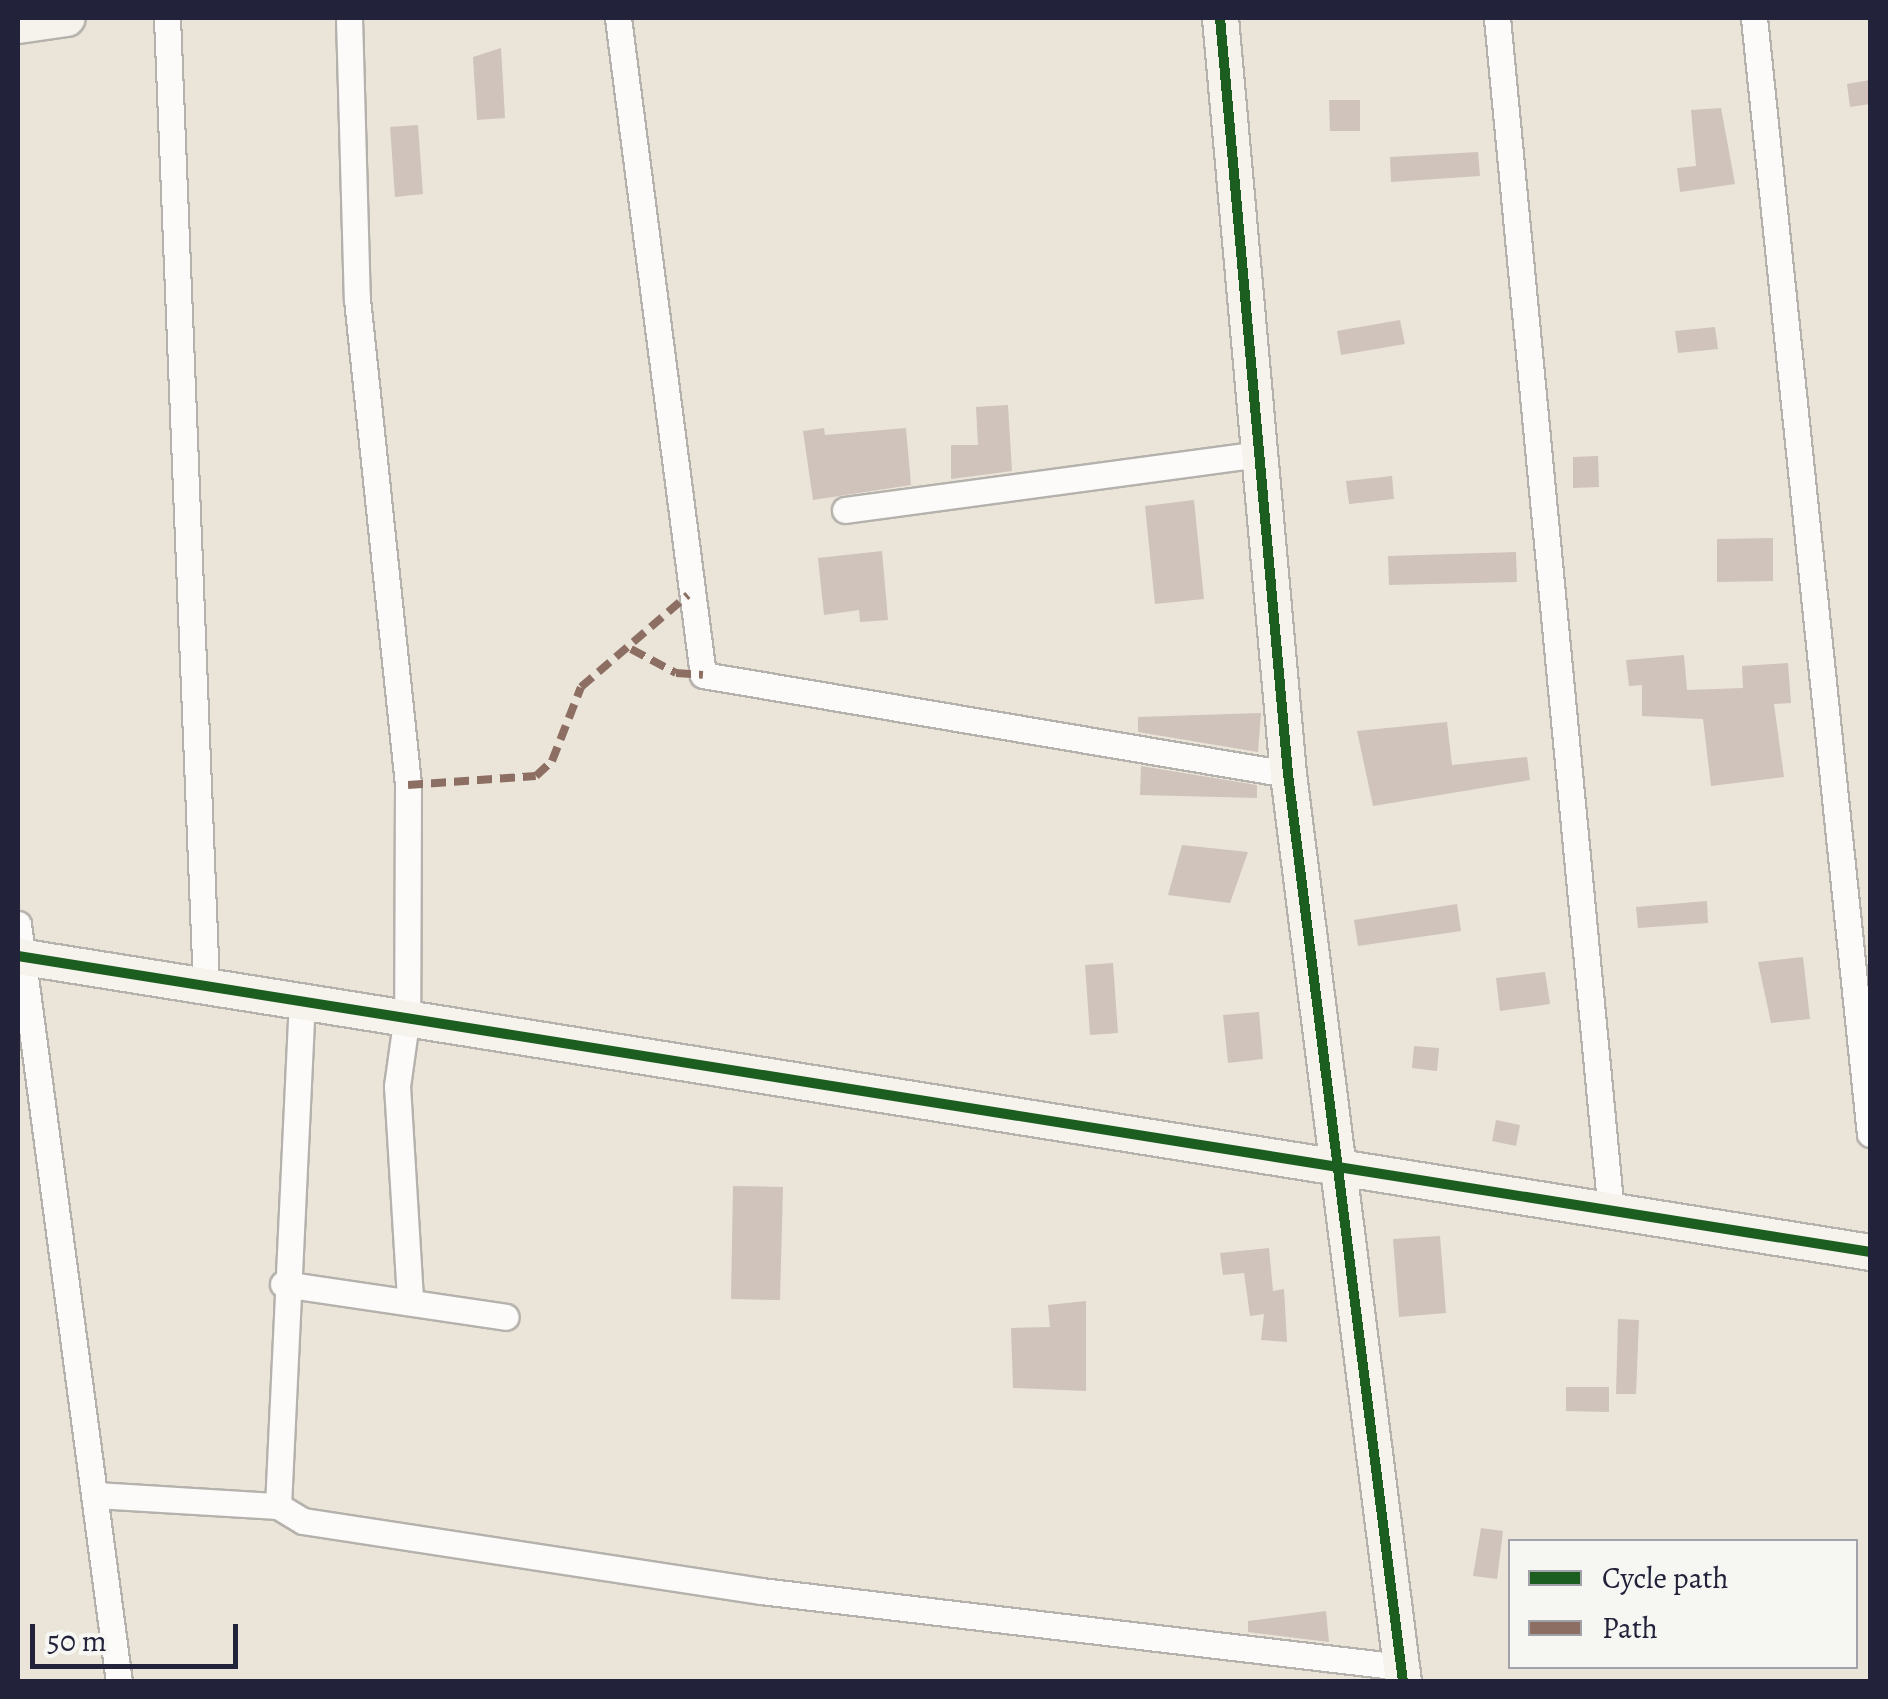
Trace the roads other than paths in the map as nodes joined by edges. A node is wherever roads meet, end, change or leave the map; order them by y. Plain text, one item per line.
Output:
1 (66, 18) edge
2 (167, 18) edge
3 (349, 18) edge
4 (618, 18) edge
5 (1220, 18) edge
6 (1497, 18) edge
7 (1754, 18) edge
8 (18, 25) edge
9 (1258, 454) junction
10 (844, 510) dead end
11 (1288, 774) junction
12 (19, 945) edge
13 (206, 985) junction
14 (302, 1000) junction
15 (407, 1015) junction
16 (1870, 1134) edge
17 (1335, 1172) junction
18 (1611, 1213) junction
19 (1870, 1252) edge
20 (283, 1284) junction
21 (410, 1300) junction
22 (506, 1317) dead end
23 (96, 1495) junction
24 (278, 1506) junction
25 (1402, 1674) edge
26 (120, 1682) edge

1 - 8 street
2 - 13 street
3 - 15 street
4 - 11 street
5 - 9 street
6 - 18 street
7 - 16 street
9 - 10 street
9 - 11 street
11 - 17 street
12 - 13 street
12 - 23 street
13 - 14 street
14 - 15 street
14 - 20 street
15 - 17 street
15 - 21 street
17 - 18 street
17 - 25 street
18 - 19 street
20 - 21 street
20 - 24 street
21 - 22 street
23 - 24 street
23 - 26 street
24 - 25 street

